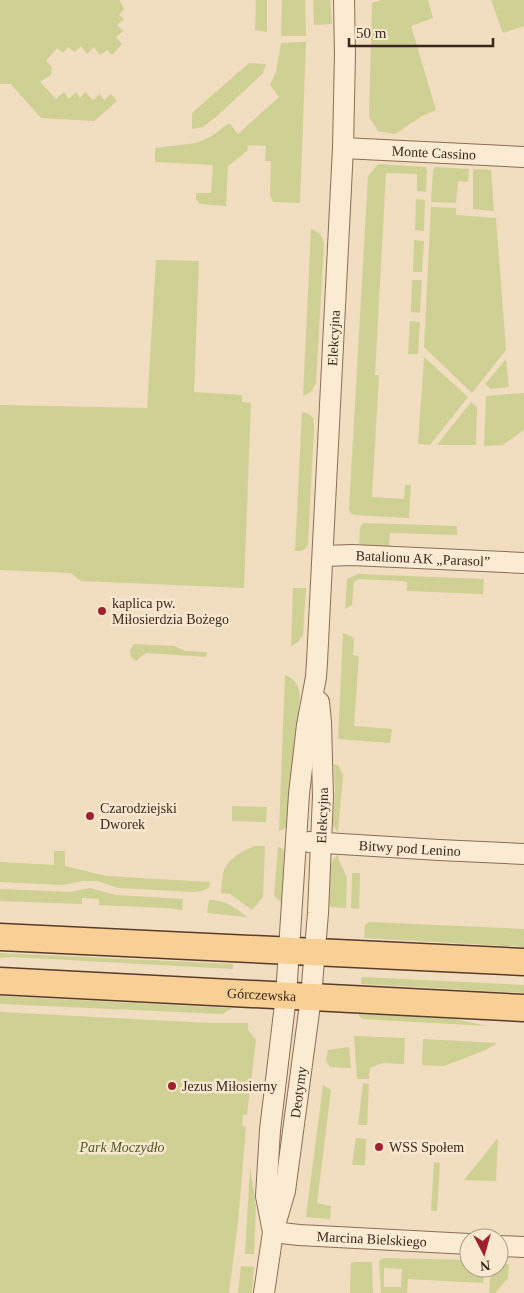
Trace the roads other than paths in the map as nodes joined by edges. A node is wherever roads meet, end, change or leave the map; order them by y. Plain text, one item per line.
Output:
1 (344, 0) edge
2 (343, 148) junction
3 (524, 158) edge
4 (323, 556) junction
5 (524, 563) edge
6 (316, 677) junction
7 (296, 841) junction
8 (321, 843) junction
9 (524, 854) edge
10 (0, 937) edge
11 (289, 950) junction
12 (315, 952) junction
13 (524, 962) edge
14 (0, 980) edge
15 (299, 996) junction
16 (524, 1008) edge
17 (273, 1232) junction
18 (459, 1244) edge
19 (509, 1246) edge
20 (524, 1247) edge
21 (264, 1293) edge

1 - 2 street, Elekcyjna
2 - 3 street, Monte Cassino
2 - 4 street, Elekcyjna
4 - 5 street, Batalionu AK „Parasol”
4 - 6 street, Elekcyjna
6 - 7 street, Elekcyjna
6 - 8 street, Elekcyjna
7 - 8 street, Bitwy pod Lenino
7 - 11 street, Elekcyjna
8 - 9 street, Bitwy pod Lenino
8 - 12 street, Elekcyjna
10 - 11 main road
11 - 12 main road
11 - 15 street, Deotymy
12 - 13 main road
12 - 15 street, Deotymy
14 - 15 main road, Górczewska
15 - 16 main road, Górczewska
15 - 17 street, Deotymy
17 - 18 street, Marcina Bielskiego
17 - 21 street, Deotymy
19 - 20 street

